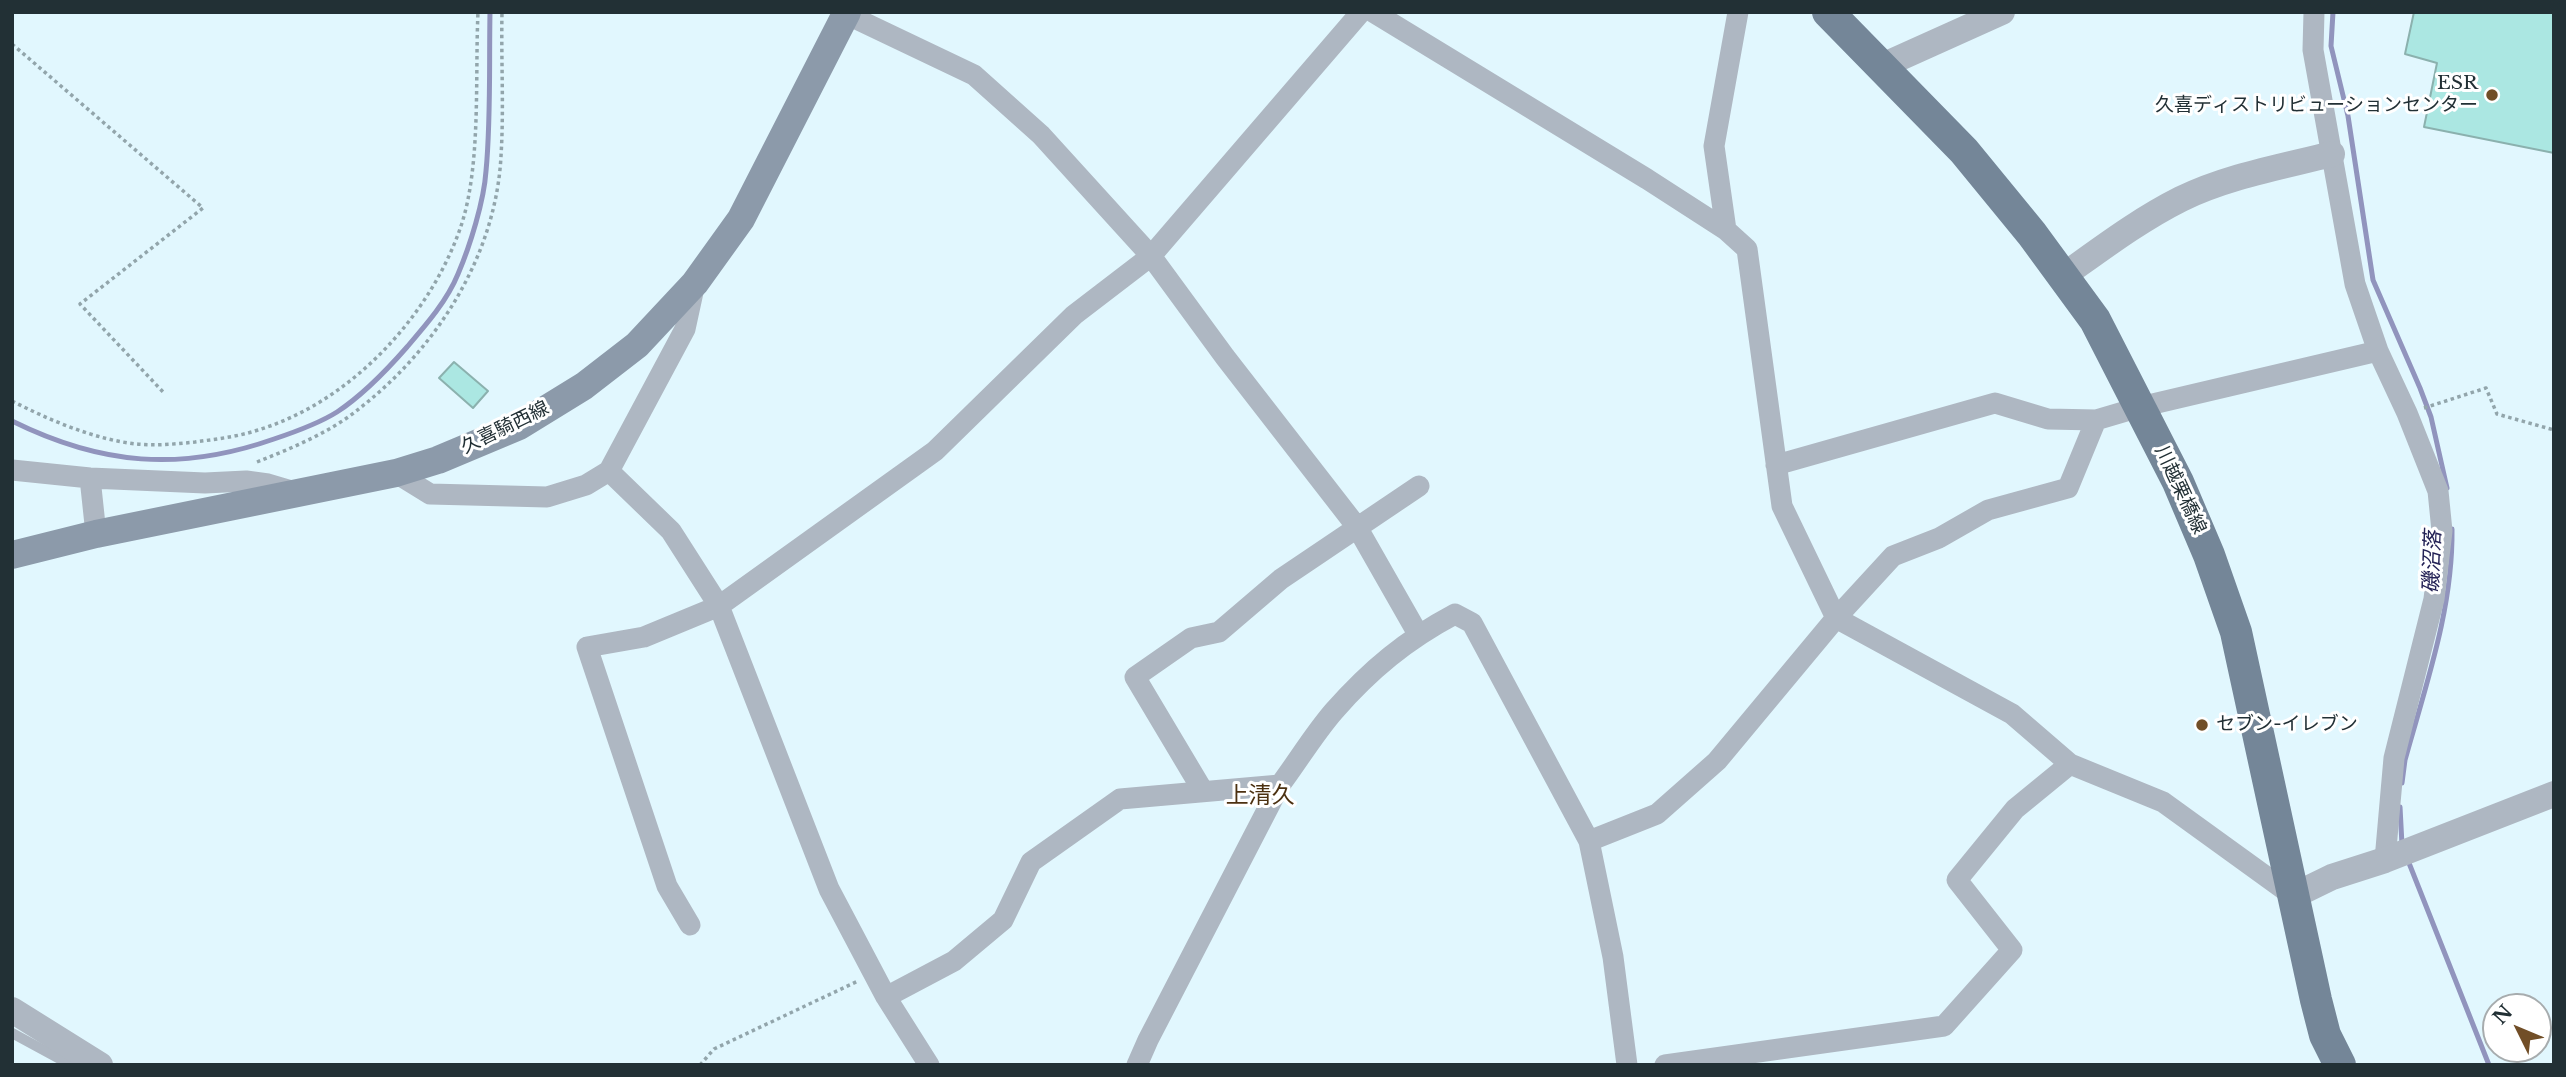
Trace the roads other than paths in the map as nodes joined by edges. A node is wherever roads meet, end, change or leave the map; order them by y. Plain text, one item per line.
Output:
1 (1361, 12) edge
2 (1373, 12) edge
3 (1738, 12) edge
4 (1828, 12) edge
5 (2002, 12) edge
6 (2314, 12) edge
7 (847, 13) edge
8 (1882, 66) junction
9 (2332, 154) junction
10 (1726, 230) junction
11 (1151, 256) junction
12 (2063, 276) junction
13 (695, 283) junction
14 (2378, 351) junction
15 (2140, 407) junction
16 (2096, 420) junction
17 (1776, 465) junction
18 (12, 470) edge
19 (609, 471) junction
20 (396, 473) junction
21 (90, 478) junction
22 (1419, 486) dead end
23 (296, 492) junction
24 (1357, 527) junction
25 (96, 534) junction
26 (12, 555) edge
27 (719, 607) junction
28 (1836, 618) junction
29 (1418, 634) junction
30 (2070, 764) junction
31 (1280, 785) junction
32 (1203, 791) junction
33 (2554, 794) edge
34 (1589, 841) junction
35 (2398, 855) junction
36 (2293, 896) junction
37 (690, 925) dead end
38 (886, 997) junction
39 (12, 1010) edge
40 (12, 1033) edge
41 (71, 1065) edge
42 (100, 1065) edge
43 (929, 1065) edge
44 (1137, 1065) edge
45 (1627, 1065) edge
46 (1665, 1065) edge
47 (2340, 1065) edge

1 - 11 street
2 - 10 street
3 - 10 street
4 - 8 main road, 川越栗橋線
5 - 8 street
6 - 9 street
7 - 11 street
7 - 13 main road, 久喜騎西線
8 - 12 main road, 川越栗橋線
9 - 12 street
9 - 14 street
10 - 17 street
11 - 24 street
11 - 27 street
12 - 15 main road, 川越栗橋線
13 - 19 street
13 - 20 main road, 久喜騎西線
14 - 15 street
14 - 35 street
15 - 16 street
15 - 36 main road, 川越栗橋線
16 - 17 street
16 - 28 street
17 - 28 street
18 - 21 street
19 - 20 street
19 - 27 street
20 - 23 main road, 久喜騎西線
21 - 23 street
21 - 25 street
22 - 24 street
23 - 25 main road, 久喜騎西線
24 - 29 street
24 - 32 street
25 - 26 main road, 久喜騎西線
27 - 37 street
27 - 38 street
28 - 30 street
28 - 34 street
29 - 31 street
29 - 34 street
30 - 36 street
30 - 46 street
31 - 32 street
31 - 44 street
32 - 38 street
33 - 35 street
34 - 45 street
35 - 36 street
36 - 47 main road, 川越栗橋線
38 - 43 street
39 - 42 street
40 - 41 lane

